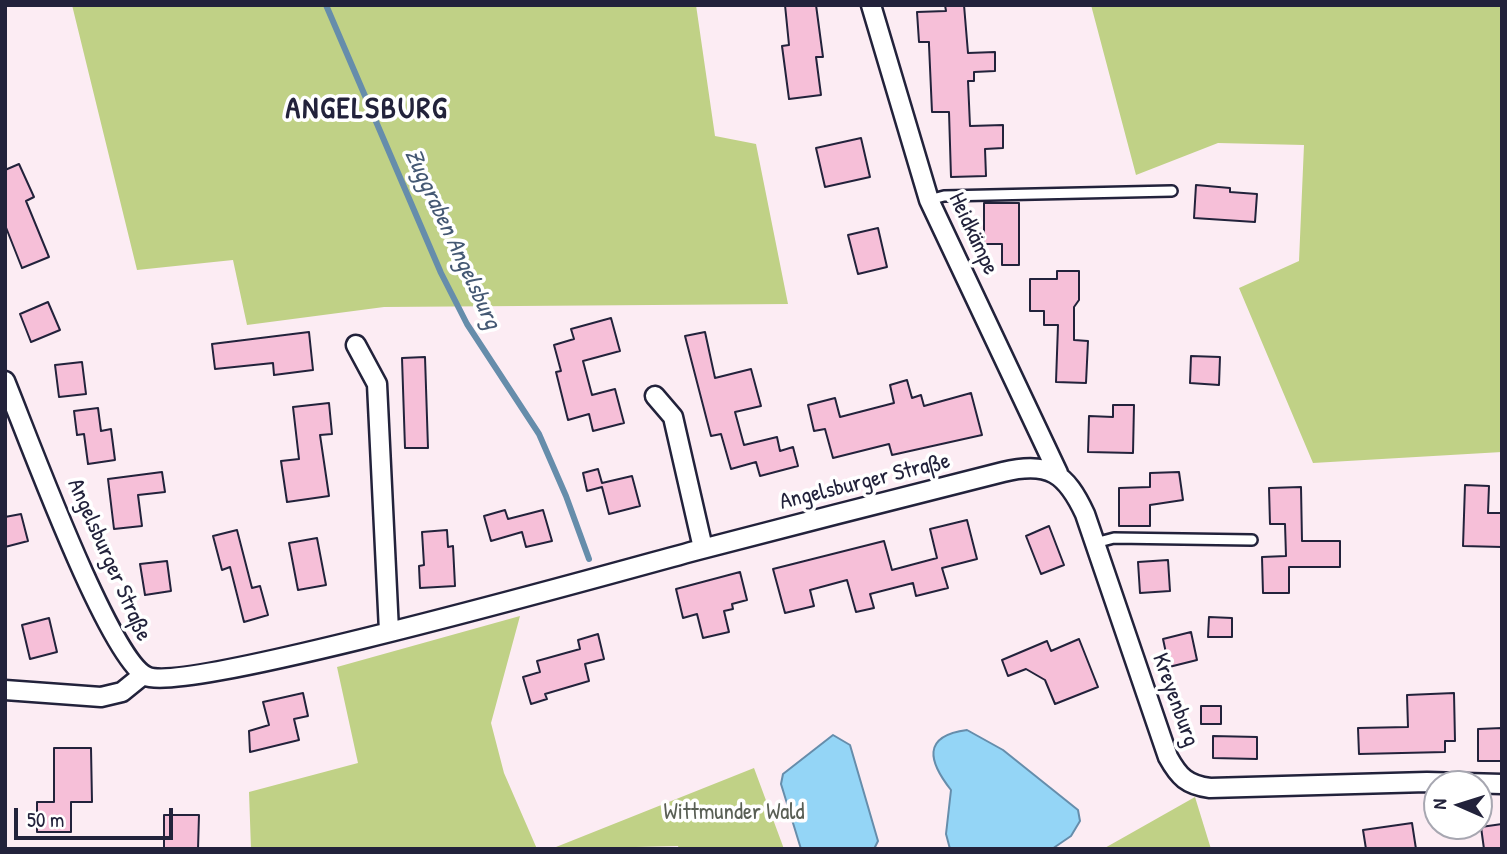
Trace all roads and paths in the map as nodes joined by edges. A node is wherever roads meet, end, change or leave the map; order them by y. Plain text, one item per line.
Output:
1 (871, 5) edge
2 (1172, 191) dead end
3 (929, 200) junction
4 (356, 345) dead end
5 (5, 382) edge
6 (655, 396) dead end
7 (1058, 473) junction
8 (1252, 540) dead end
9 (1095, 543) junction
10 (703, 548) junction
11 (389, 631) junction
12 (143, 675) junction
13 (5, 690) edge
14 (1502, 784) edge

1 - 3 street, Heidkämpe
2 - 3 lane
3 - 7 street, Heidkämpe
4 - 11 street
5 - 12 street, Angelsburger Straße
6 - 10 street
7 - 9 street, Kreyenburg
7 - 10 street, Angelsburger Straße
8 - 9 lane
9 - 14 street, Kreyenburg
10 - 11 street, Angelsburger Straße
11 - 12 street, Angelsburger Straße
12 - 13 street

